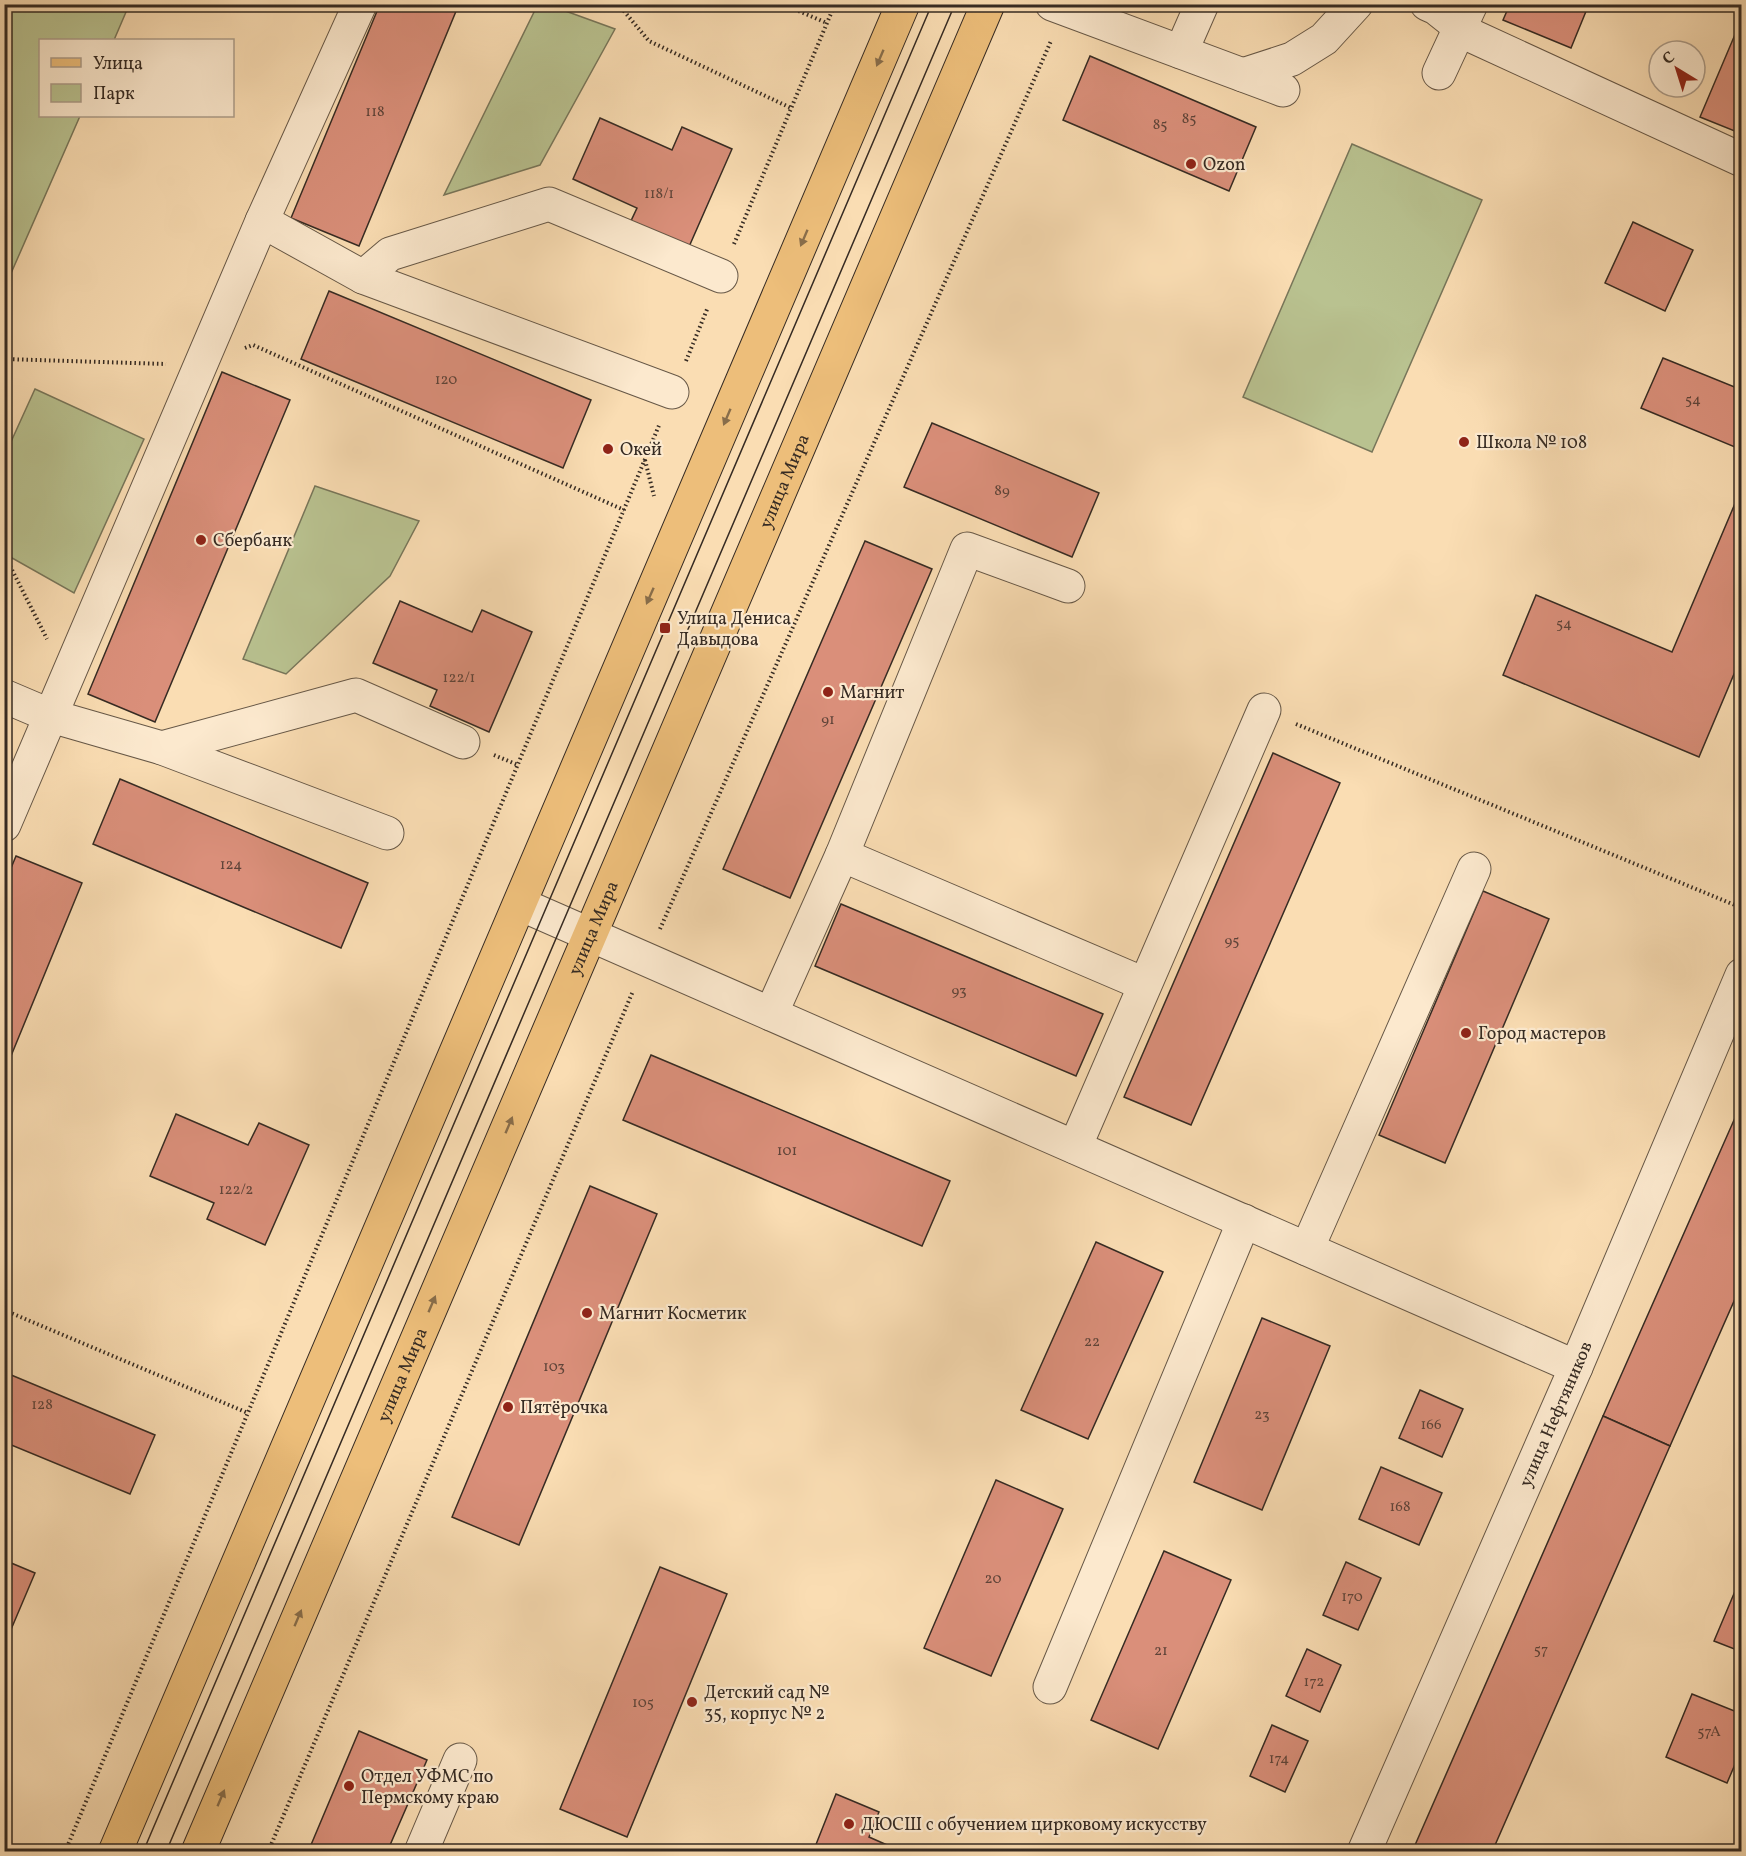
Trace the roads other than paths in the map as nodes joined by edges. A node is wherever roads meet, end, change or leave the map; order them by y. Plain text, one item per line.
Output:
1 (360, 4) edge
2 (903, 4) edge
3 (988, 4) edge
4 (1052, 4) edge
5 (1202, 4) edge
6 (1356, 4) edge
7 (1427, 4) edge
8 (1466, 16) edge
9 (1181, 52) junction
10 (1439, 73) dead end
11 (1243, 75) junction
12 (1283, 90) dead end
13 (1742, 160) edge
14 (262, 221) junction
15 (721, 276) road end
16 (363, 278) junction
17 (672, 392) road end
18 (1068, 586) dead end
19 (4, 696) edge
20 (1264, 710) road end
21 (51, 716) junction
22 (463, 742) dead end
23 (162, 748) junction
24 (4, 825) edge
25 (387, 834) dead end
26 (842, 855) junction
27 (1474, 869) dead end
28 (520, 904) junction
29 (590, 934) junction
30 (1742, 975) edge
31 (1144, 984) junction
32 (771, 1014) junction
33 (1075, 1147) junction
34 (1244, 1221) junction
35 (1307, 1249) junction
36 (1576, 1367) junction
37 (1050, 1687) dead end
38 (460, 1760) dead end
39 (115, 1851) edge
40 (198, 1851) edge
41 (420, 1851) edge
42 (1364, 1851) edge

1 - 14 street
2 -> 28 main road
3 - 29 main road, улица Мира
4 - 9 street
5 - 9 street
6 - 11 street
7 - 8 street
8 - 10 street
8 - 13 street
9 - 11 street
11 - 12 street
14 - 16 street
14 - 21 street
15 - 16 street
16 - 17 street
18 - 26 street
19 - 21 street
20 - 31 street
21 - 23 street
21 - 24 street
22 - 23 street
23 - 25 street
26 - 31 street
26 - 32 street
27 - 35 street
28 - 29 street
28 - 39 main road
29 - 32 street
40 -> 29 main road, улица Мира
30 - 36 street, улица Нефтяников
31 - 33 street
32 - 33 street
33 - 34 street
34 - 35 street
34 - 37 street
35 - 36 street
36 - 42 street, улица Нефтяников
38 - 41 street

